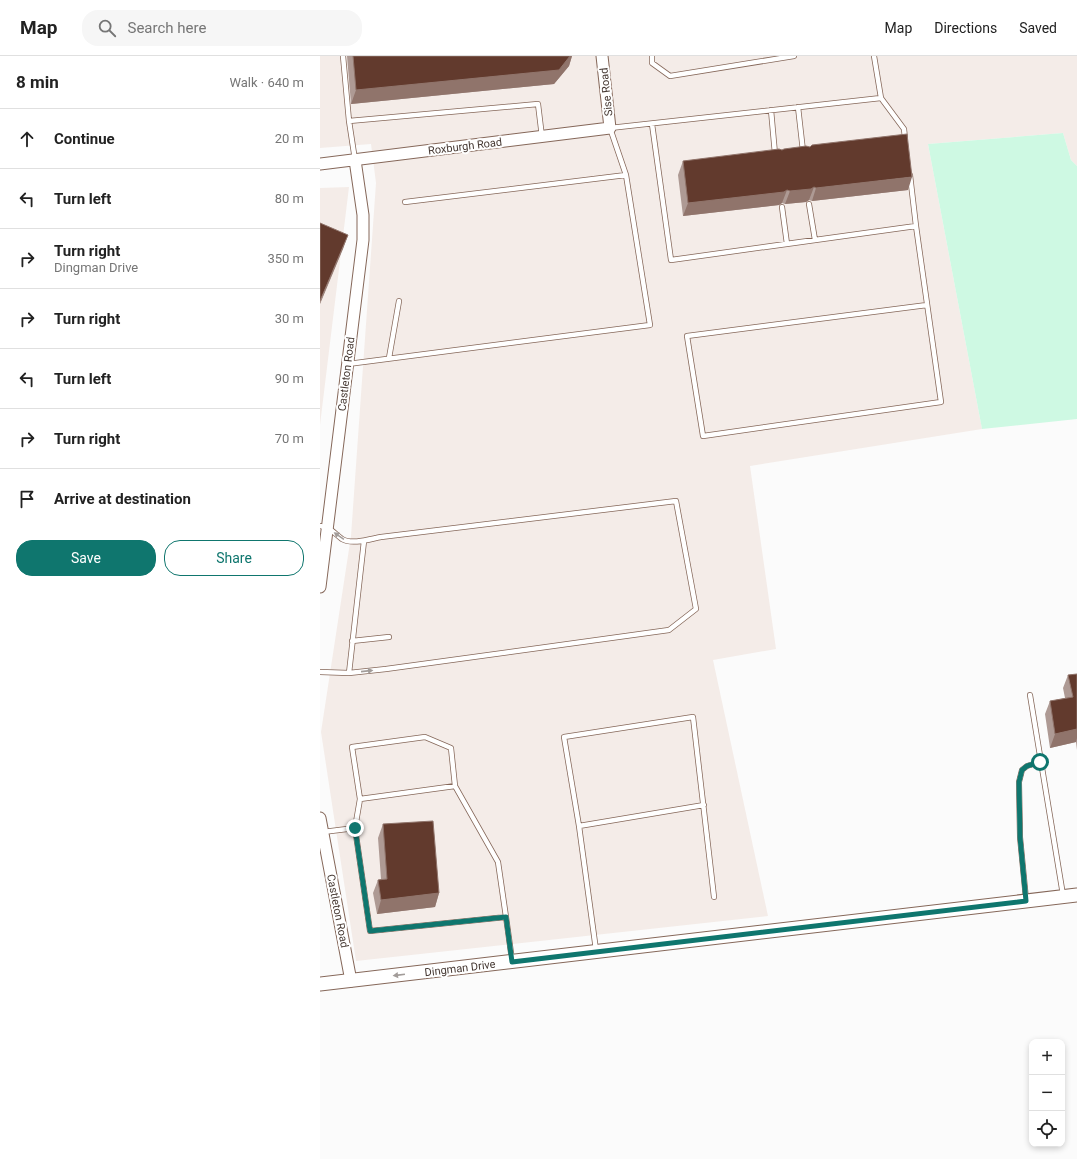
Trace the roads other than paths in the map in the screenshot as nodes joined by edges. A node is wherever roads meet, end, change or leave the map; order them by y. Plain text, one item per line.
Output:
1 (343, 56) edge
2 (602, 56) edge
3 (652, 56) edge
4 (794, 56) edge
5 (874, 56) edge
6 (881, 98) junction
7 (798, 107) junction
8 (771, 110) junction
9 (349, 121) junction
10 (652, 124) junction
11 (610, 128) junction
12 (542, 137) junction
13 (906, 144) edge
14 (804, 157) edge
15 (355, 160) junction
16 (776, 160) edge
17 (320, 164) edge
18 (909, 166) edge
19 (626, 175) junction
20 (405, 202) dead end
21 (809, 204) dead end
22 (782, 207) dead end
23 (916, 226) junction
24 (815, 240) junction
25 (787, 244) junction
26 (399, 301) dead end
27 (927, 305) junction
28 (390, 358) junction
29 (346, 365) junction
30 (324, 526) edge
31 (364, 541) junction
32 (320, 587) edge
33 (389, 636) dead end
34 (352, 640) junction
35 (320, 672) edge
36 (349, 673) junction
37 (1030, 695) dead end
38 (1040, 762) junction
39 (454, 786) junction
40 (360, 799) junction
41 (704, 805) junction
42 (320, 818) edge
43 (579, 826) junction
44 (355, 828) junction
45 (323, 832) junction
46 (1077, 895) edge
47 (714, 897) dead end
48 (1064, 897) junction
49 (1026, 901) junction
50 (506, 917) junction
51 (596, 952) junction
52 (512, 962) junction
53 (351, 981) junction
54 (320, 984) edge

1 - 9 lane
2 - 11 street, Sise Road
3 - 4 lane
5 - 6 lane
6 - 7 lane
6 - 13 lane
7 - 8 lane
7 - 14 lane
8 - 10 lane
8 - 16 lane
9 - 12 lane
9 - 15 lane
10 - 11 lane
10 - 25 lane
11 - 12 street, Roxburgh Road
11 - 19 lane
12 - 15 street, Roxburgh Road
15 - 17 street, Roxburgh Road
15 - 29 street, Castleton Road
18 - 23 lane
19 - 20 lane
19 - 28 lane
21 - 24 lane
22 - 25 lane
23 - 24 lane
23 - 27 lane
24 - 25 lane
26 - 28 lane
27 - 27 lane
28 - 29 lane
29 - 30 street, Castleton Road
31 -> 30 lane
30 - 32 street, Castleton Road
31 - 34 lane
36 -> 31 lane
33 - 34 lane
34 - 36 lane
35 - 36 lane
37 - 38 lane
38 - 48 lane
38 - 49 lane
39 - 40 lane
39 - 40 lane
39 - 50 lane
40 - 44 lane
41 - 43 lane
41 - 43 lane
41 - 47 lane
42 - 45 street, Castleton Road
43 - 51 lane
44 - 45 lane
44 - 50 lane
45 - 53 street, Castleton Road
46 - 48 main road, Dingman Drive
48 - 49 main road, Dingman Drive
49 - 51 main road, Dingman Drive
50 - 52 lane
51 - 52 main road, Dingman Drive
52 -> 53 main road, Dingman Drive
53 - 54 main road, Dingman Drive

